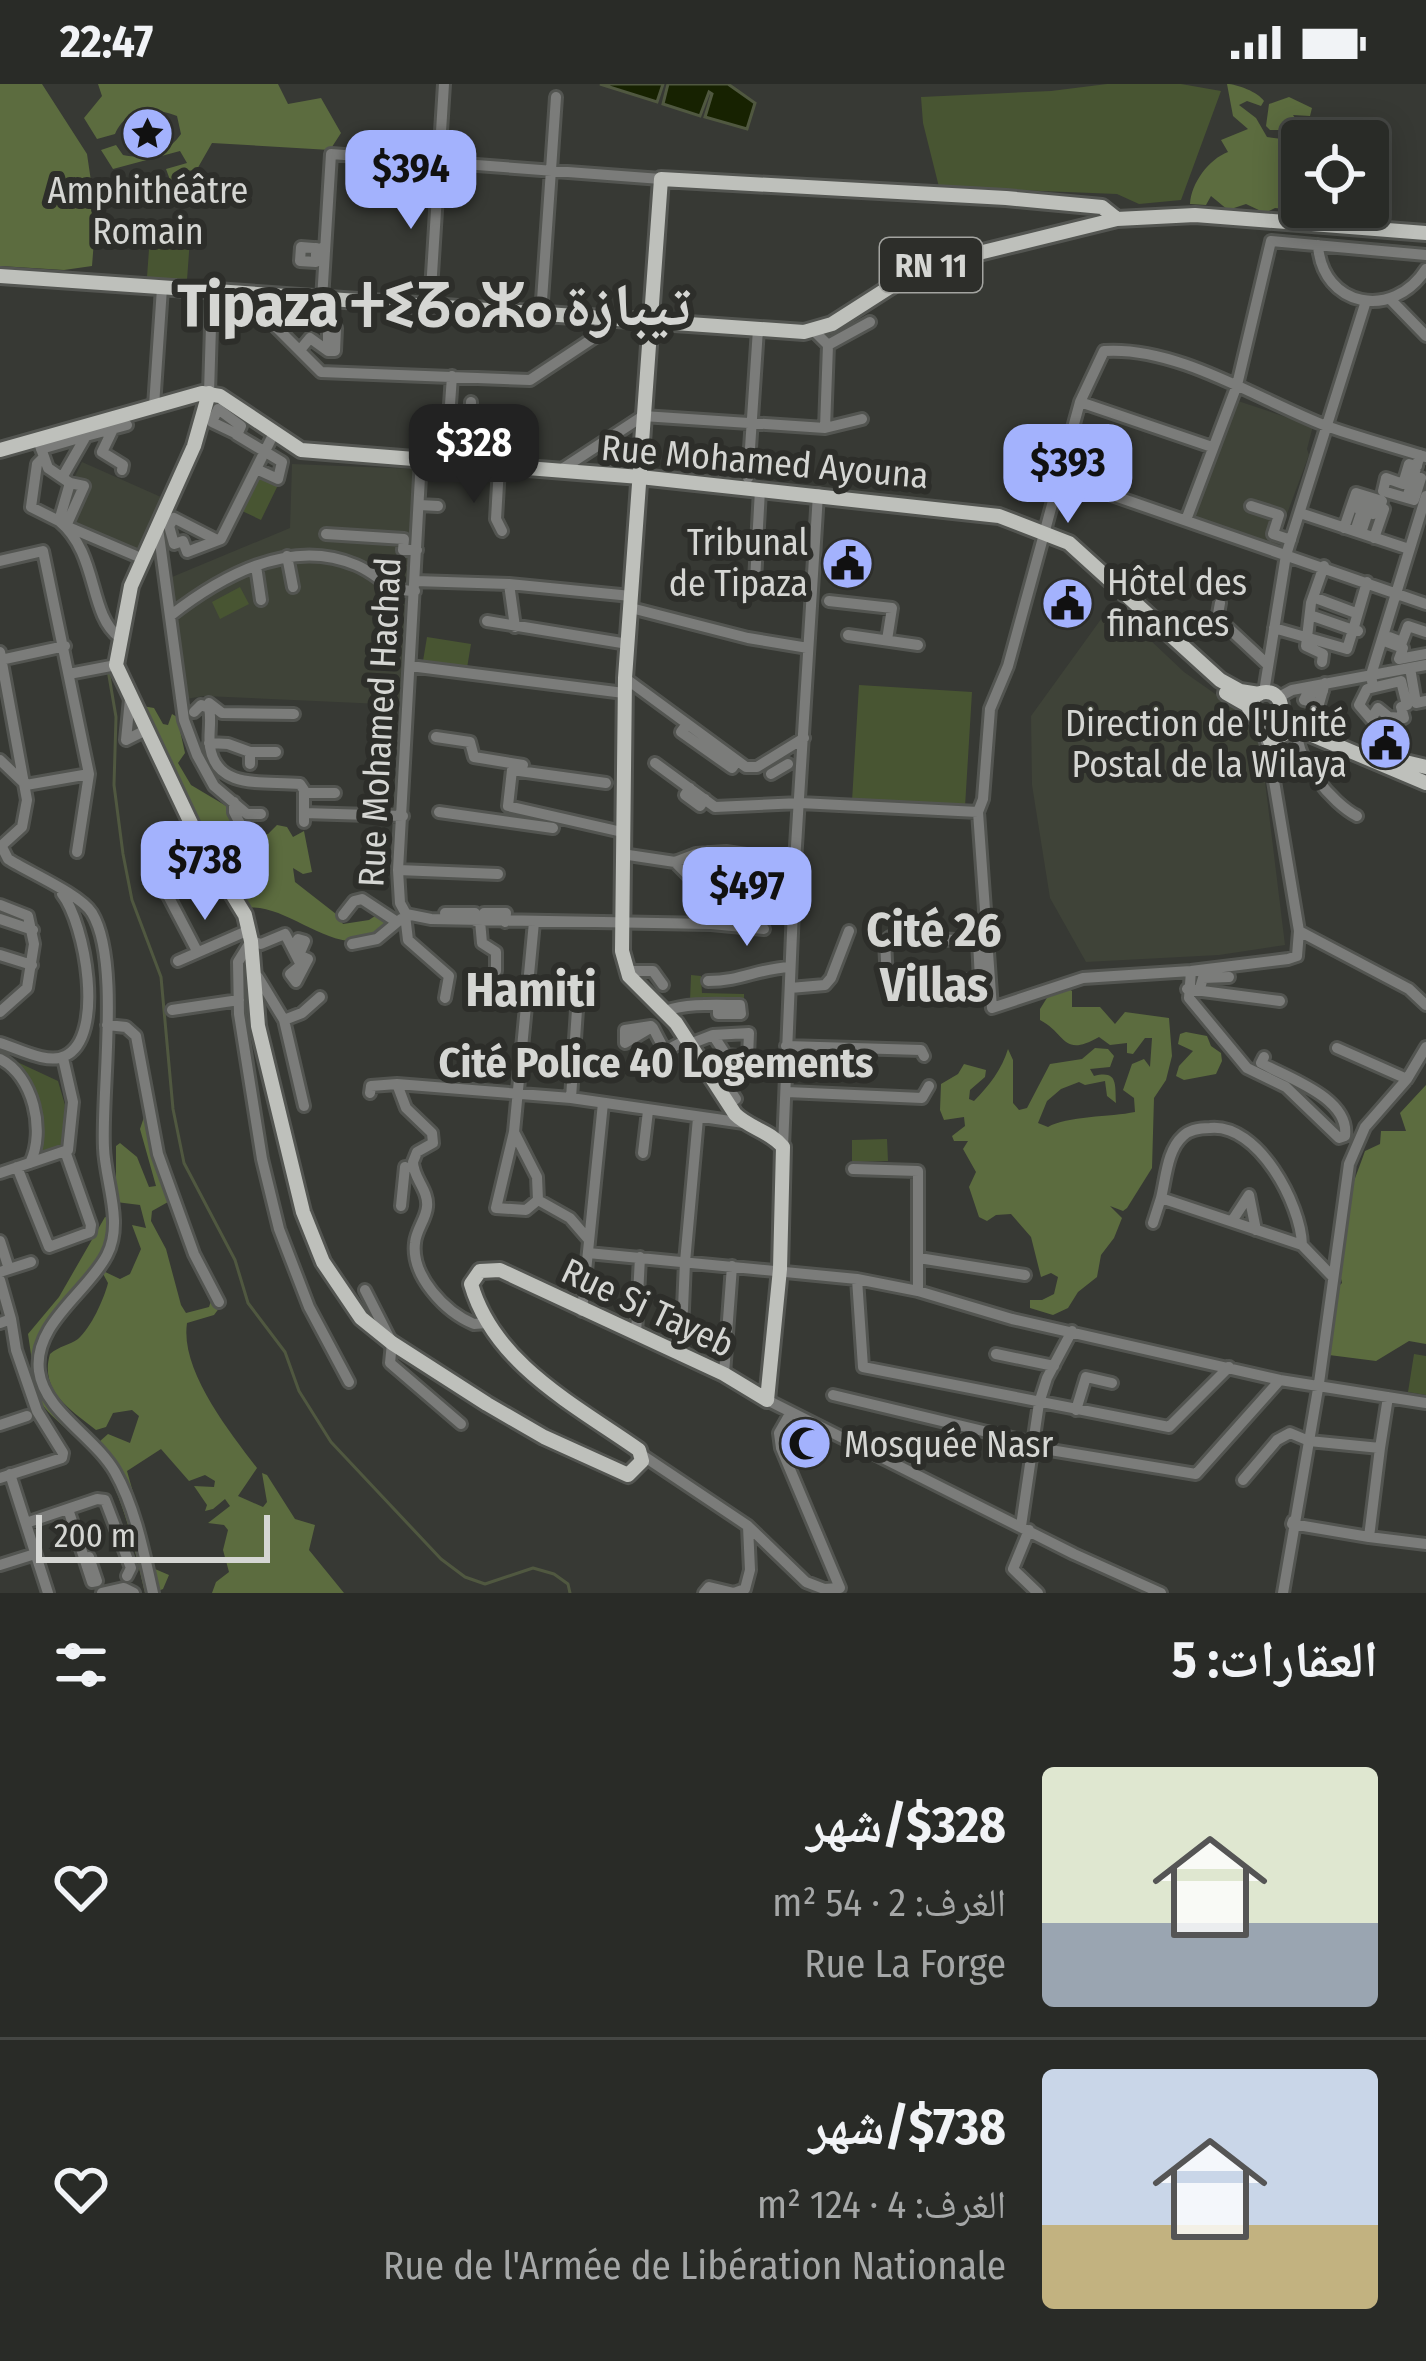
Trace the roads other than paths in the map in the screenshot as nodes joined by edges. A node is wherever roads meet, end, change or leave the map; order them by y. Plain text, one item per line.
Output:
1 (444, 84) edge
2 (556, 97) dead end
3 (439, 161) junction
4 (551, 170) junction
5 (662, 179) junction
6 (1117, 219) junction
7 (1426, 230) edge
8 (1318, 245) junction
9 (1426, 256) edge
10 (1426, 269) edge
11 (0, 276) edge
12 (162, 288) junction
13 (212, 292) junction
14 (254, 294) junction
15 (1390, 299) junction
16 (322, 300) junction
17 (1366, 301) junction
18 (430, 306) junction
19 (541, 315) junction
20 (600, 320) junction
21 (649, 322) junction
22 (870, 322) dead end
23 (758, 329) junction
24 (814, 331) junction
25 (312, 336) junction
26 (1426, 336) edge
27 (828, 345) junction
28 (299, 350) junction
29 (452, 376) junction
30 (1237, 385) junction
31 (209, 393) junction
32 (471, 402) dead end
33 (1080, 402) junction
34 (154, 406) junction
35 (215, 415) dead end
36 (643, 416) junction
37 (862, 419) dead end
38 (752, 425) junction
39 (1327, 426) junction
40 (825, 428) junction
41 (448, 432) junction
42 (273, 435) junction
43 (86, 436) junction
44 (1212, 447) junction
45 (41, 448) junction
46 (0, 450) edge
47 (421, 459) junction
48 (260, 460) junction
49 (446, 461) junction
50 (1419, 464) edge
51 (499, 466) junction
52 (122, 470) dead end
53 (280, 471) dead end
54 (556, 473) junction
55 (640, 476) junction
56 (1057, 476) junction
57 (748, 478) dead end
58 (66, 480) junction
59 (760, 490) junction
60 (818, 494) junction
61 (1425, 502) edge
62 (419, 505) junction
63 (438, 506) dead end
64 (1251, 506) dead end
65 (1300, 513) junction
66 (1186, 520) junction
67 (63, 524) junction
68 (156, 525) junction
69 (502, 531) dead end
70 (1043, 531) junction
71 (1353, 531) junction
72 (326, 534) dead end
73 (1374, 538) junction
74 (217, 540) dead end
75 (1291, 540) junction
76 (1409, 549) junction
77 (417, 550) junction
78 (1286, 555) junction
79 (287, 556) junction
80 (141, 558) junction
81 (0, 560) edge
82 (256, 566) junction
83 (1324, 566) junction
84 (755, 581) dead end
85 (1367, 583) junction
86 (509, 584) junction
87 (415, 586) junction
88 (293, 587) dead end
89 (1395, 592) junction
90 (1313, 597) junction
91 (261, 600) dead end
92 (829, 601) dead end
93 (631, 602) junction
94 (1220, 603) dead end
95 (1426, 604) edge
96 (1353, 612) dead end
97 (170, 616) junction
98 (1310, 616) junction
99 (487, 621) dead end
100 (515, 627) junction
101 (1274, 628) junction
102 (1356, 631) junction
103 (1426, 632) edge
104 (848, 635) dead end
105 (119, 637) junction
106 (887, 640) junction
107 (1303, 643) junction
108 (628, 644) junction
109 (918, 645) dead end
110 (65, 646) junction
111 (808, 648) junction
112 (1426, 654) edge
113 (1, 658) edge
114 (1322, 662) dead end
115 (1268, 664) junction
116 (111, 666) junction
117 (410, 666) junction
118 (1415, 666) edge
119 (69, 674) junction
120 (1426, 680) edge
121 (1373, 683) junction
122 (624, 686) junction
123 (130, 699) junction
124 (1426, 701) edge
125 (1272, 704) junction
126 (194, 712) junction
127 (294, 714) dead end
128 (1253, 721) junction
129 (1298, 729) junction
130 (146, 730) junction
131 (190, 736) junction
132 (436, 737) dead end
133 (804, 738) junction
134 (209, 743) junction
135 (1270, 746) junction
136 (276, 752) dead end
137 (0, 760) edge
138 (655, 763) dead end
139 (1426, 767) edge
140 (89, 774) junction
141 (614, 782) junction
142 (1426, 783) edge
143 (26, 785) junction
144 (304, 793) junction
145 (335, 793) dead end
146 (234, 802) junction
147 (800, 802) junction
148 (508, 806) junction
149 (439, 812) dead end
150 (978, 812) junction
151 (261, 814) dead end
152 (404, 816) junction
153 (1357, 816) dead end
154 (506, 822) junction
155 (553, 828) dead end
156 (622, 832) junction
157 (198, 838) junction
158 (1, 847) edge
159 (77, 852) dead end
160 (708, 853) junction
161 (622, 854) junction
162 (675, 862) junction
163 (795, 862) junction
164 (0, 865) edge
165 (234, 865) dead end
166 (19, 866) junction
167 (398, 870) junction
168 (498, 874) dead end
169 (692, 880) junction
170 (57, 888) junction
171 (0, 905) edge
172 (774, 910) dead end
173 (343, 915) dead end
174 (403, 917) junction
175 (0, 919) edge
176 (480, 921) junction
177 (623, 922) junction
178 (539, 923) junction
179 (248, 929) junction
180 (764, 929) dead end
181 (33, 930) junction
182 (849, 931) dead end
183 (1299, 931) junction
184 (352, 944) dead end
185 (1326, 947) junction
186 (293, 950) dead end
187 (197, 951) junction
188 (0, 956) edge
189 (1298, 956) junction
190 (178, 961) dead end
191 (32, 964) junction
192 (790, 967) junction
193 (254, 968) junction
194 (496, 971) dead end
195 (626, 971) junction
196 (1191, 971) junction
197 (1229, 977) dead end
198 (707, 981) dead end
199 (985, 982) junction
200 (663, 985) dead end
201 (790, 988) junction
202 (1194, 988) junction
203 (530, 990) junction
204 (320, 997) dead end
205 (445, 998) dead end
206 (239, 1000) junction
207 (1280, 1001) dead end
208 (718, 1005) dead end
209 (1426, 1005) edge
210 (3, 1007) edge
211 (172, 1010) dead end
212 (665, 1011) junction
213 (284, 1020) junction
214 (107, 1025) junction
215 (652, 1027) dead end
216 (712, 1035) dead end
217 (689, 1042) junction
218 (0, 1043) edge
219 (786, 1046) junction
220 (1337, 1048) dead end
221 (1424, 1055) edge
222 (924, 1056) dead end
223 (1264, 1057) dead end
224 (63, 1058) junction
225 (0, 1059) edge
226 (1407, 1079) junction
227 (397, 1084) junction
228 (929, 1086) dead end
229 (787, 1092) junction
230 (370, 1093) dead end
231 (518, 1095) junction
232 (571, 1097) junction
233 (603, 1103) junction
234 (304, 1106) dead end
235 (648, 1111) junction
236 (698, 1118) junction
237 (744, 1123) junction
238 (514, 1132) junction
239 (783, 1147) junction
240 (65, 1151) junction
241 (643, 1153) dead end
242 (23, 1165) junction
243 (390, 1165) dead end
244 (408, 1168) junction
245 (853, 1169) dead end
246 (0, 1173) edge
247 (1161, 1198) junction
248 (538, 1200) junction
249 (401, 1206) dead end
250 (1232, 1221) junction
251 (1153, 1223) dead end
252 (1256, 1230) junction
253 (0, 1241) edge
254 (1302, 1245) junction
255 (589, 1247) junction
256 (640, 1257) junction
257 (919, 1258) junction
258 (31, 1262) dead end
259 (685, 1262) junction
260 (732, 1266) junction
261 (781, 1269) junction
262 (3, 1274) edge
263 (1025, 1275) dead end
264 (1331, 1275) junction
265 (857, 1279) junction
266 (365, 1290) dead end
267 (918, 1291) junction
268 (219, 1302) dead end
269 (582, 1311) junction
270 (6, 1321) edge
271 (486, 1323) junction
272 (1072, 1331) junction
273 (636, 1335) junction
274 (392, 1343) junction
275 (996, 1354) dead end
276 (681, 1355) junction
277 (1054, 1366) junction
278 (1229, 1367) junction
279 (724, 1374) junction
280 (1280, 1380) junction
281 (349, 1382) dead end
282 (1112, 1383) dead end
283 (1318, 1383) junction
284 (833, 1395) dead end
285 (1388, 1397) junction
286 (767, 1400) junction
287 (1426, 1402) edge
288 (1040, 1403) junction
289 (0, 1410) edge
290 (1076, 1410) junction
291 (791, 1412) junction
292 (27, 1416) dead end
293 (2, 1424) edge
294 (461, 1424) dead end
295 (1309, 1441) junction
296 (1032, 1445) junction
297 (1380, 1448) junction
298 (642, 1455) junction
299 (5, 1476) edge
300 (1243, 1480) dead end
301 (70, 1515) junction
302 (26, 1523) junction
303 (1292, 1524) junction
304 (748, 1526) junction
305 (1025, 1528) junction
306 (1369, 1538) junction
307 (1426, 1544) edge
308 (35, 1553) junction
309 (0, 1569) edge
310 (127, 1576) dead end
311 (92, 1582) dead end
312 (48, 1593) edge
313 (102, 1593) edge
314 (134, 1593) edge
315 (153, 1593) edge
316 (704, 1593) edge
317 (1038, 1593) edge
318 (1162, 1593) edge
319 (1283, 1593) edge

1 - 3 street
2 - 4 street
3 - 4 street
3 - 16 street
3 - 18 street
4 - 5 street
4 - 19 street
5 - 6 main road
5 - 21 main road
6 - 7 main road, RN 11
6 - 24 main road, RN 11
8 - 9 street
8 - 17 street
8 - 30 street
10 - 15 street
11 - 12 main road
12 - 13 main road
12 - 34 street
13 - 14 main road
13 - 31 street
14 - 16 main road
14 - 28 street
15 - 17 street
15 - 26 street
16 - 18 main road
17 - 39 street
18 - 19 main road
19 - 20 main road
20 - 21 main road
20 - 29 street
21 - 23 main road
21 - 36 main road
22 - 27 street
23 - 24 main road
23 - 38 street
24 - 27 street
25 - 25 street
25 - 28 street
27 - 40 street
28 - 29 street
29 - 41 street
30 - 33 street
30 - 39 street
30 - 44 street
31 - 34 main road
31 - 42 main road, Rue Mohamed Ayouna
31 - 68 main road
32 - 41 street
33 - 44 street
33 - 56 street
34 - 45 main road
35 - 48 street
36 - 38 street
36 - 54 street
36 - 55 main road
37 - 40 street
38 - 40 street
38 - 57 street
39 - 50 street
39 - 65 street
41 - 49 street
42 - 47 main road, Rue Mohamed Ayouna
42 - 48 street
43 - 45 street
43 - 52 street
43 - 58 street
44 - 66 street
45 - 46 main road
45 - 58 street
45 - 67 street
47 - 49 main road, Rue Mohamed Ayouna
47 - 62 street, Rue Mohamed Hachad
48 - 53 street
48 - 74 street
49 - 51 main road, Rue Mohamed Ayouna
50 - 50 street
51 - 54 main road, Rue Mohamed Ayouna
51 - 69 street
54 - 55 main road, Rue Mohamed Ayouna
55 - 59 main road, Rue Mohamed Ayouna
55 - 93 main road
56 - 66 street
56 - 70 street
58 - 67 street
58 - 67 street
59 - 60 main road, Rue Mohamed Ayouna
59 - 84 street
60 - 70 main road, Rue Mohamed Ayouna
60 - 111 street
61 - 76 street
62 - 63 street
62 - 77 street, Rue Mohamed Hachad
64 - 75 street
65 - 71 street
65 - 75 street
66 - 78 street
67 - 80 street
67 - 105 street
68 - 80 main road
68 - 97 street
70 - 125 main road
70 - 128 main road
70 - 150 street
71 - 73 street
71 - 73 street
72 - 77 street
73 - 76 street
75 - 78 street
76 - 89 street
77 - 87 street, Rue Mohamed Hachad
78 - 83 street
78 - 101 street
79 - 82 street
79 - 87 street
79 - 88 street
80 - 105 main road
81 - 110 street
82 - 91 street
82 - 97 street
83 - 85 street
83 - 90 street
85 - 89 street
85 - 102 street
86 - 87 street
86 - 93 street
86 - 100 street
87 - 117 street, Rue Mohamed Hachad
89 - 95 street
89 - 121 street
90 - 96 street
90 - 98 street
92 - 106 street
93 - 108 main road
93 - 111 street
94 - 115 street
97 - 131 street
98 - 102 street
98 - 107 street
99 - 100 street
100 - 108 street
101 - 107 street
101 - 115 street
102 - 107 street
103 - 118 street
104 - 106 street
105 - 116 main road
106 - 109 street
107 - 114 street
108 - 122 main road
110 - 113 street
110 - 119 street
111 - 133 street
112 - 118 street
113 - 143 street
115 - 125 street
116 - 119 street
116 - 123 main road
117 - 122 street
117 - 152 street, Rue Mohamed Hachad
118 - 120 street
118 - 121 street
118 - 124 street
119 - 140 street
121 - 121 street
121 - 125 street
122 - 133 street
122 - 141 main road
123 - 130 main road
123 - 130 street
125 - 128 main road
125 - 128 main road
125 - 129 main road
125 - 135 street
125 - 139 main road
126 - 127 street
126 - 131 street
126 - 134 street
128 - 135 street
129 - 135 main road
129 - 142 main road
129 - 153 street
130 - 157 main road
131 - 146 street
132 - 141 street
133 - 147 street
134 - 136 street
134 - 144 street
135 - 183 street
137 - 143 street
138 - 147 street
140 - 143 street
140 - 159 street
141 - 148 street
141 - 156 main road
143 - 158 street
144 - 145 street
144 - 152 street
146 - 151 street
146 - 165 street
147 - 150 street
147 - 163 street
148 - 154 street
148 - 156 street
149 - 154 street
150 - 199 street
152 - 167 street, Rue Mohamed Hachad
154 - 155 street
156 - 161 main road
157 - 179 main road
157 - 187 street
158 - 166 street
160 - 162 street
160 - 163 street
160 - 169 street
161 - 162 street
161 - 177 main road
162 - 169 street
163 - 192 street
164 - 166 street
166 - 170 street
167 - 168 street
167 - 174 street, Rue Mohamed Hachad
169 - 172 street
170 - 214 street
170 - 224 street
171 - 181 street
173 - 174 street
174 - 176 street
174 - 184 street
174 - 205 street
175 - 181 street
176 - 178 street
176 - 194 street
177 - 178 street
177 - 180 street
177 - 195 main road
178 - 203 street
179 - 186 street
179 - 187 street
179 - 193 main road
179 - 206 street
181 - 191 street
182 - 201 street
183 - 185 street
183 - 189 street
185 - 189 street
185 - 209 street
187 - 190 street
188 - 191 street
189 - 196 street
191 - 210 street
192 - 198 street
192 - 201 street
193 - 213 street
193 - 274 main road
195 - 200 street
195 - 212 main road
196 - 199 street
196 - 202 street
197 - 202 street
199 - 199 street
201 - 219 street
202 - 207 street
202 - 223 street
203 - 231 street
203 - 232 street
204 - 213 street
206 - 211 street
206 - 281 street
208 - 212 street
212 - 217 main road
213 - 234 street
214 - 268 street
214 - 315 street
215 - 217 street
216 - 217 street
217 - 237 main road
218 - 224 street
219 - 222 street
219 - 229 street
220 - 226 street
221 - 226 street
224 - 240 street
225 - 242 street
226 - 264 street
227 - 230 street
227 - 231 street
227 - 244 street
228 - 229 street
229 - 239 street
231 - 232 street
231 - 238 street
232 - 233 street
233 - 235 street
233 - 255 street
235 - 236 street
235 - 241 street
236 - 237 street
236 - 259 street
237 - 239 main road
238 - 248 street
238 - 248 street
239 - 261 main road, Rue Si Tayeb
240 - 242 street
240 - 242 street
242 - 246 street
243 - 244 street
244 - 249 street
244 - 271 street
245 - 257 street
247 - 250 street
247 - 251 street
247 - 254 street
248 - 255 street
250 - 252 street
250 - 252 street
252 - 254 street
253 - 262 street
254 - 264 street
255 - 256 street
255 - 269 street
256 - 259 street
256 - 273 street
257 - 263 street
257 - 267 street
258 - 262 street
259 - 260 street
259 - 276 street
260 - 261 street
260 - 279 street
261 - 265 street
261 - 286 main road, Rue Si Tayeb
262 - 270 street
264 - 283 street
265 - 267 street
265 - 288 street
266 - 274 street
267 - 272 street
269 - 271 main road, Rue Si Tayeb
269 - 273 main road, Rue Si Tayeb
270 - 299 street
271 - 298 main road
272 - 277 street
272 - 278 street
273 - 276 main road, Rue Si Tayeb
274 - 294 street
274 - 298 main road
275 - 277 street
276 - 279 main road, Rue Si Tayeb
277 - 288 street
278 - 280 street
278 - 290 street
279 - 286 main road, Rue Si Tayeb
280 - 283 street
280 - 296 street
282 - 290 street
283 - 285 street
283 - 295 street
284 - 296 street
285 - 287 street
285 - 297 street
286 - 291 street
288 - 290 street
288 - 296 street
289 - 293 street
291 - 304 street
291 - 305 street
292 - 293 street
295 - 297 street
295 - 300 street
295 - 303 street
296 - 305 street
297 - 306 street
298 - 304 street
299 - 302 street
301 - 302 street
301 - 310 street
301 - 311 street
302 - 308 street
303 - 306 street
303 - 319 street
304 - 316 street
305 - 317 street
305 - 318 street
306 - 307 street
308 - 309 street
308 - 312 street
313 - 314 street

